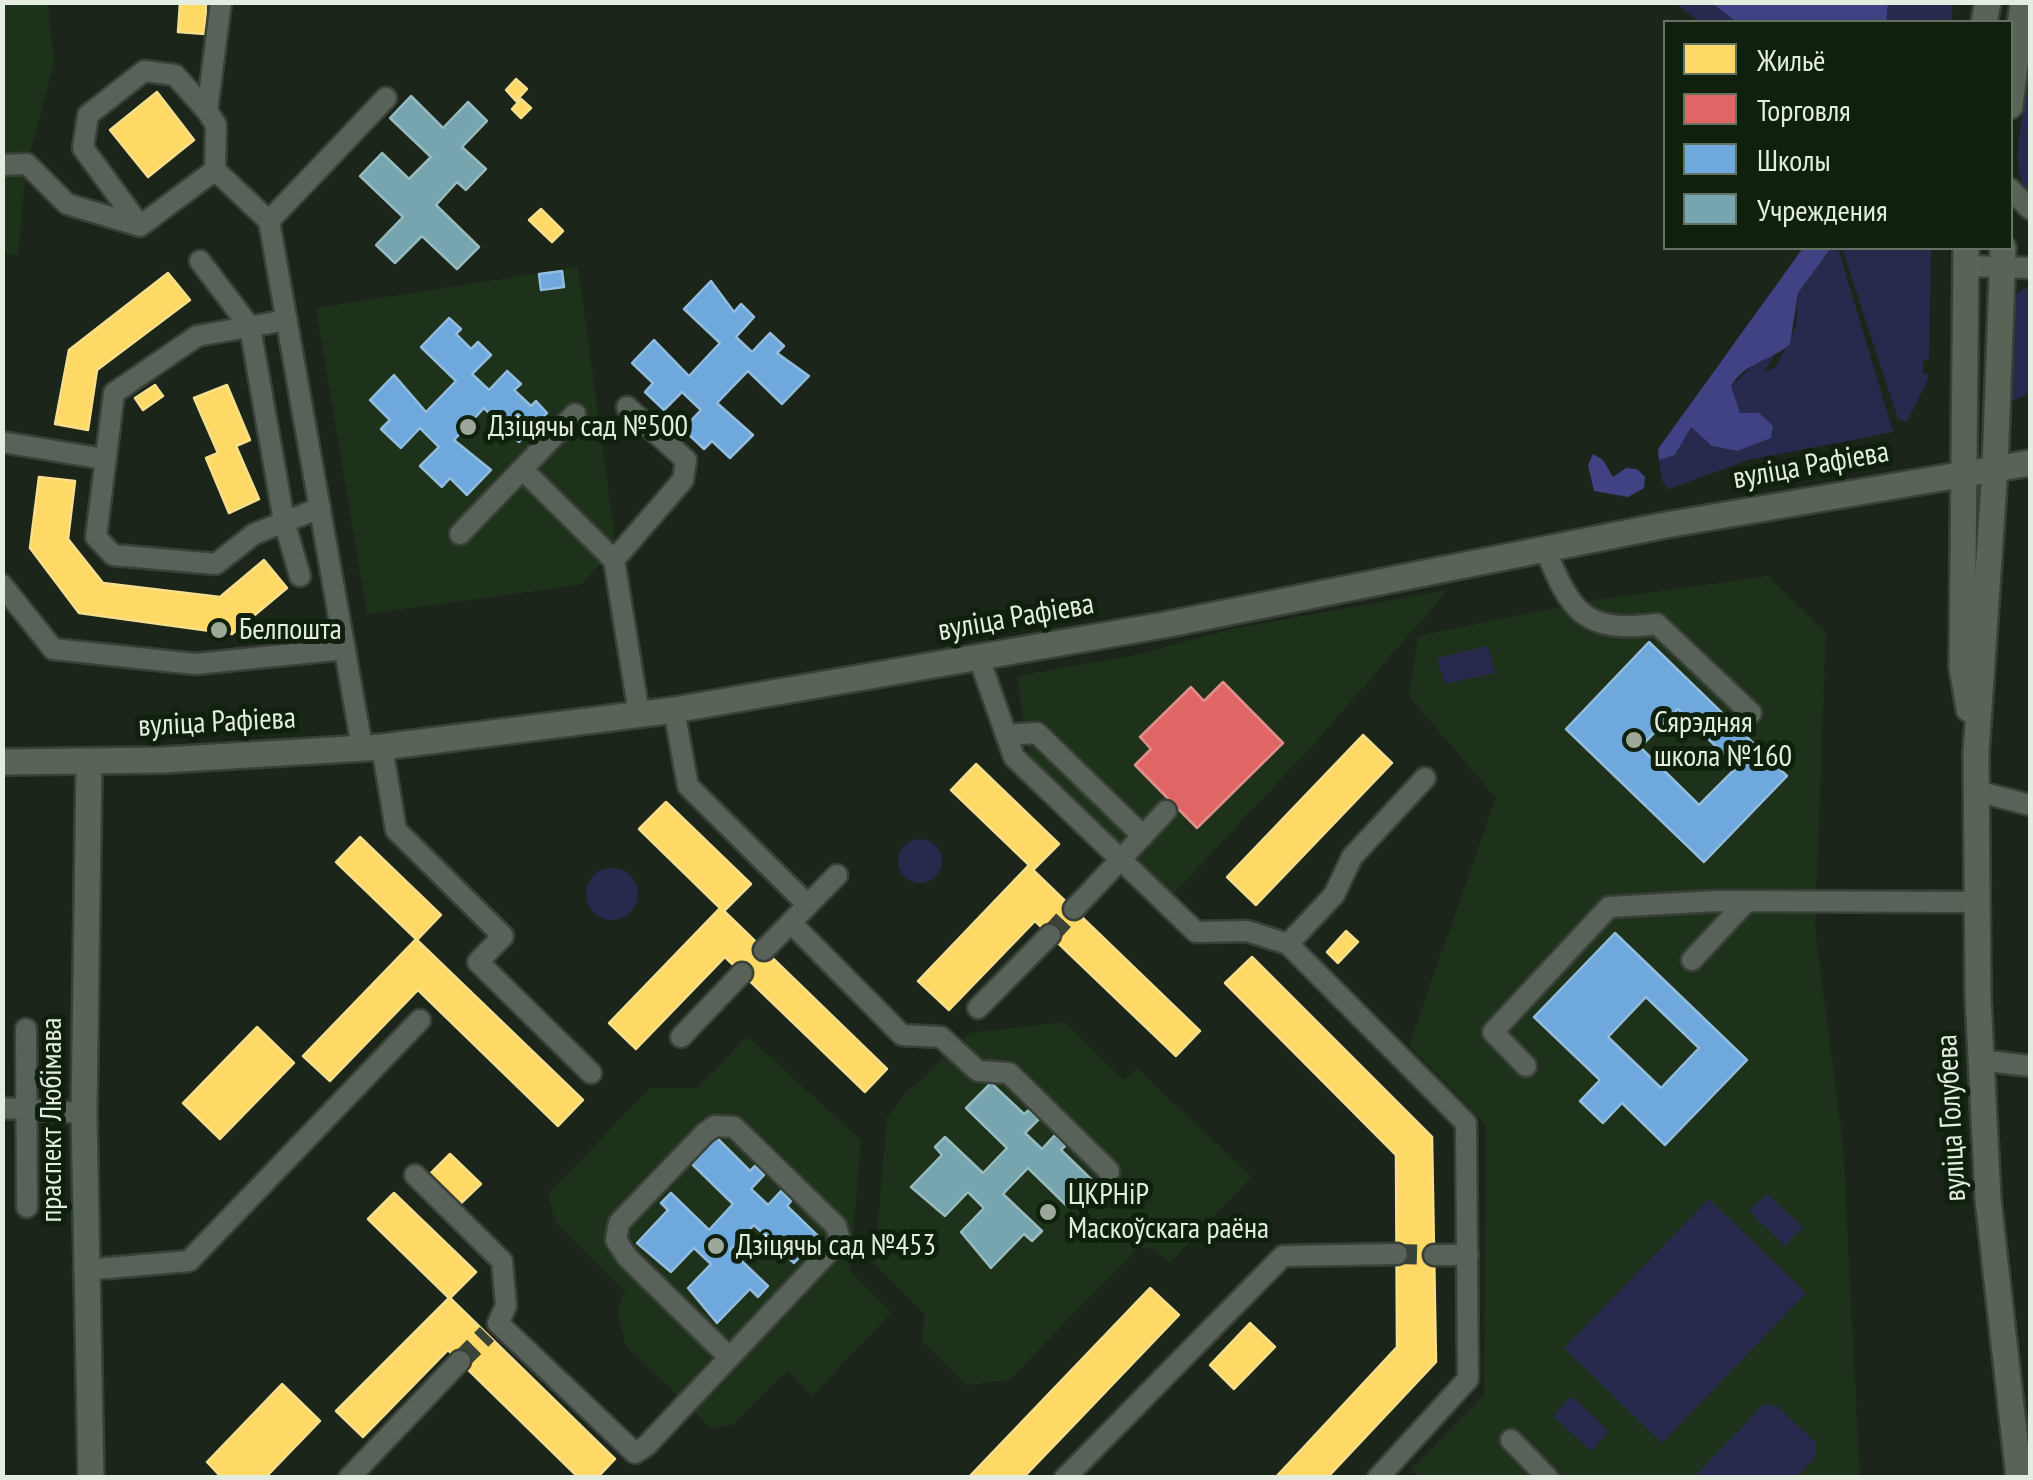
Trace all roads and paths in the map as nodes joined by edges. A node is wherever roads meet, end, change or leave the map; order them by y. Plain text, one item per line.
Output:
1 (221, 2) edge
2 (2023, 2) edge
3 (2013, 82) edge
4 (386, 98) dead end
5 (207, 110) junction
6 (2, 165) edge
7 (215, 170) junction
8 (269, 221) junction
9 (140, 226) junction
10 (1966, 257) edge
11 (2002, 257) edge
12 (200, 261) dead end
13 (2030, 268) edge
14 (287, 320) junction
15 (250, 327) junction
16 (628, 406) dead end
17 (576, 414) dead end
18 (2, 442) edge
19 (104, 459) junction
20 (2030, 463) edge
21 (1995, 468) junction
22 (523, 470) junction
23 (1961, 472) junction
24 (320, 508) junction
25 (284, 521) junction
26 (460, 534) dead end
27 (1545, 549) junction
28 (614, 560) junction
29 (300, 576) dead end
30 (2, 585) edge
31 (345, 650) junction
32 (979, 658) junction
33 (674, 710) junction
34 (1751, 712) dead end
35 (638, 714) junction
36 (1006, 734) junction
37 (372, 747) junction
38 (1976, 753) junction
39 (2, 762) edge
40 (89, 762) junction
41 (1425, 778) dead end
42 (1976, 791) junction
43 (2030, 805) edge
44 (1166, 812) dead end
45 (1143, 836) junction
46 (1120, 860) junction
47 (837, 875) dead end
48 (1747, 901) junction
49 (1977, 902) junction
50 (808, 905) junction
51 (1074, 910) tunnel mouth
52 (791, 923) junction
53 (1050, 935) tunnel mouth
54 (1288, 944) junction
55 (764, 950) dead end
56 (1692, 960) dead end
57 (742, 974) dead end
58 (978, 1008) dead end
59 (420, 1020) dead end
60 (26, 1029) dead end
61 (681, 1037) dead end
62 (1980, 1060) junction
63 (1526, 1066) dead end
64 (2030, 1066) edge
65 (591, 1073) dead end
66 (2, 1108) edge
67 (25, 1109) junction
68 (84, 1113) junction
69 (1109, 1172) dead end
70 (415, 1175) dead end
71 (27, 1207) dead end
72 (1397, 1254) tunnel mouth
73 (1434, 1255) tunnel mouth
74 (1468, 1255) junction
75 (84, 1270) junction
76 (729, 1357) junction
77 (460, 1362) tunnel mouth
78 (1511, 1440) dead end
79 (91, 1478) edge
80 (349, 1478) edge
81 (1065, 1478) edge
82 (1378, 1478) edge
83 (1548, 1478) edge
84 (2019, 1478) edge

1 - 5 lane
2 - 3 main road
4 - 8 lane
5 - 7 lane
5 - 9 lane
6 - 9 lane
7 - 8 lane
7 - 9 lane
8 - 14 lane
10 - 11 lane
10 - 23 main road, вуліца Голубева
11 - 13 lane
11 - 21 main road, вуліца Голубева
12 - 15 lane
14 - 15 lane
14 - 24 lane
15 - 19 lane
15 - 25 lane
16 - 28 lane
17 - 22 lane
18 - 19 lane
19 - 25 lane
20 - 21 main road, вуліца Рафіева
21 - 23 main road, вуліца Рафіева
21 - 38 main road, вуліца Голубева
22 - 26 lane
22 - 28 lane
23 - 27 main road, вуліца Рафіева
23 - 38 main road, вуліца Голубева
24 - 25 lane
24 - 31 lane
25 - 29 lane
27 - 32 main road, вуліца Рафіева
27 - 34 lane
28 - 35 lane
30 - 31 lane
31 - 37 lane
32 - 33 main road, вуліца Рафіева
32 - 36 lane
33 - 35 main road, вуліца Рафіева
33 - 50 lane
35 - 37 main road, вуліца Рафіева
36 - 45 lane
36 - 46 lane
37 - 40 main road, вуліца Рафіева
37 - 65 lane
38 - 42 main road, вуліца Голубева
39 - 40 main road, вуліца Рафіева
40 - 68 main road, праспект Любімава
41 - 54 lane
42 - 43 lane
42 - 49 main road, вуліца Голубева
44 - 45 lane
45 - 46 lane
46 - 51 lane
46 - 54 lane
47 - 50 lane
48 - 49 lane
48 - 56 lane
48 - 63 lane
49 - 62 main road, вуліца Голубева
50 - 52 lane
52 - 55 lane
52 - 69 lane
53 - 58 lane
54 - 74 lane
57 - 61 lane
59 - 75 lane
60 - 67 lane
62 - 64 lane
62 - 84 main road, вуліца Голубева
66 - 67 lane
67 - 68 lane
67 - 71 lane
68 - 75 main road, праспект Любімава
70 - 76 lane
72 - 81 lane
73 - 74 lane
74 - 82 lane
75 - 79 main road, праспект Любімава
76 - 76 lane
77 - 80 lane
78 - 83 lane

